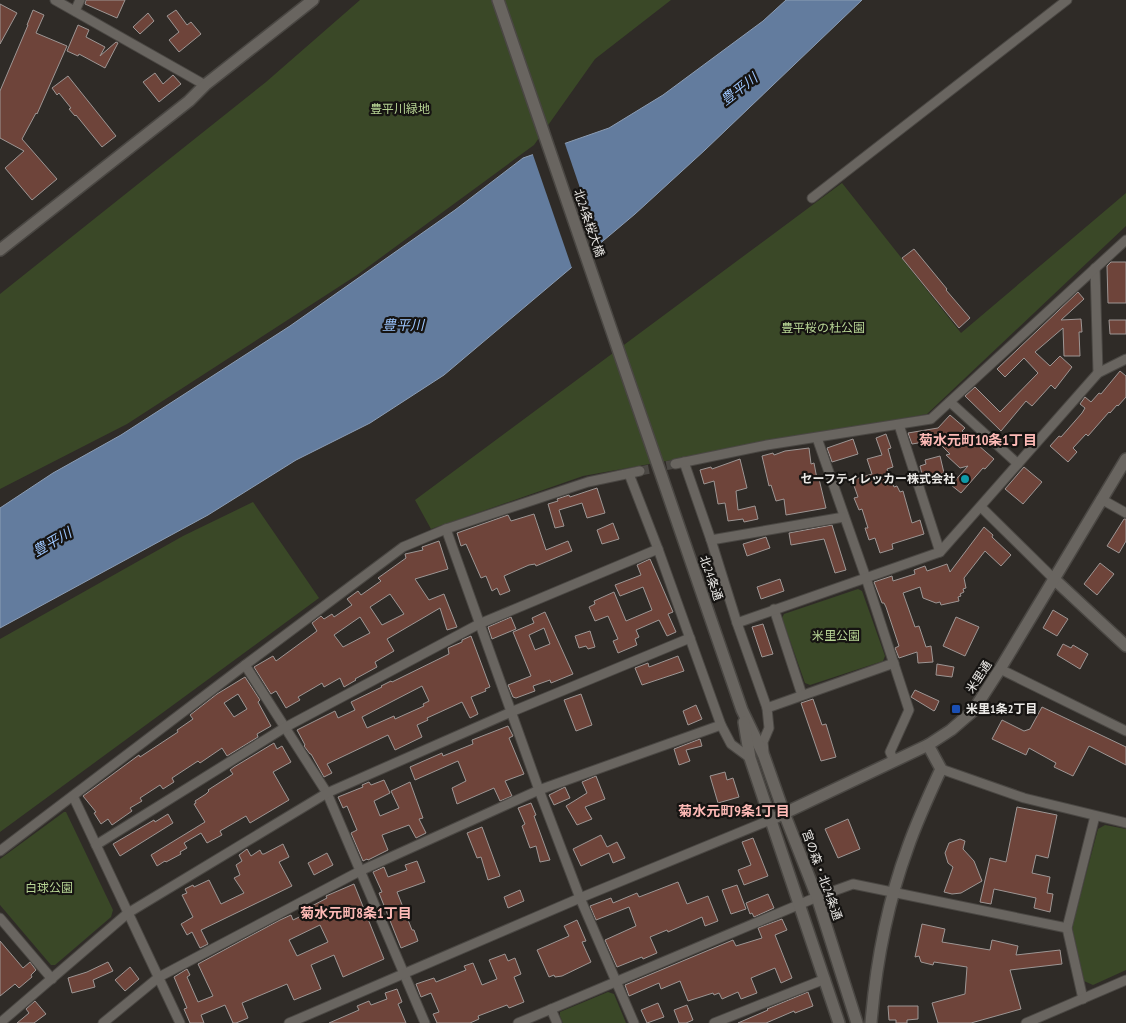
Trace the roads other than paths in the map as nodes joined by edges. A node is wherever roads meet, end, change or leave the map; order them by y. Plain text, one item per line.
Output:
1 (55, 0) edge
2 (80, 0) edge
3 (313, 0) edge
4 (498, 0) edge
5 (1067, 0) edge
6 (75, 11) junction
7 (205, 85) junction
8 (812, 198) dead end
9 (1126, 240) edge
10 (0, 250) edge
11 (1095, 268) junction
12 (1126, 358) edge
13 (1098, 373) junction
14 (950, 402) junction
15 (899, 425) junction
16 (817, 438) junction
17 (653, 454) joint
18 (1126, 459) edge
19 (1018, 464) junction
20 (640, 471) tunnel mouth
21 (629, 474) junction
22 (1101, 499) junction
23 (981, 507) junction
24 (1126, 513) edge
25 (844, 517) junction
26 (446, 529) junction
27 (711, 540) junction
28 (658, 549) junction
29 (940, 552) junction
30 (866, 578) junction
31 (1054, 579) junction
32 (774, 609) junction
33 (737, 623) junction
34 (479, 624) junction
35 (690, 638) junction
36 (1126, 646) edge
37 (894, 663) junction
38 (245, 665) junction
39 (1000, 669) junction
40 (802, 695) junction
41 (767, 708) junction
42 (742, 710) junction
43 (511, 712) junction
44 (721, 726) junction
45 (284, 728) junction
46 (1126, 732) edge
47 (928, 745) junction
48 (764, 756) junction
49 (750, 758) junction
50 (894, 761) junction
51 (941, 770) junction
52 (539, 790) junction
53 (327, 793) junction
54 (73, 796) junction
55 (784, 813) junction
56 (1096, 816) junction
57 (770, 820) junction
58 (1126, 823) edge
59 (96, 845) junction
60 (0, 851) edge
61 (360, 871) junction
62 (893, 893) junction
63 (817, 897) junction
64 (580, 898) junction
65 (800, 904) junction
66 (128, 913) junction
67 (0, 918) edge
68 (1067, 928) junction
69 (4, 929) edge
70 (404, 974) junction
71 (158, 977) junction
72 (52, 979) junction
73 (825, 979) junction
74 (1126, 980) edge
75 (616, 982) junction
76 (1083, 999) junction
77 (551, 1009) junction
78 (0, 1023) edge
79 (103, 1023) edge
80 (180, 1023) edge
81 (289, 1023) edge
82 (425, 1023) edge
83 (518, 1023) edge
84 (557, 1023) edge
85 (634, 1023) edge
86 (714, 1023) edge
87 (839, 1023) edge
88 (857, 1023) edge
89 (872, 1023) edge
90 (1026, 1023) edge

1 - 6 street
2 - 6 street
3 - 7 street
4 - 17 street, 北24条桜大橋
5 - 8 street
6 - 7 street
7 - 10 street
9 - 11 street
11 - 13 street
11 - 14 street
12 - 13 street
13 - 19 street
14 - 15 street
14 - 19 street
15 - 16 street
15 - 29 street
16 - 25 street
16 - 27 street
17 - 42 street, 北24条通
18 - 22 street, 米里通
19 - 23 street
20 - 21 street
21 - 26 street
21 - 28 street
22 - 24 street
22 - 31 street, 米里通
23 - 29 street
23 - 31 street
25 - 27 street
25 - 30 street
26 - 34 street
26 - 38 street
27 - 33 street
28 - 34 street
28 - 35 street
29 - 30 street
30 - 32 street
30 - 37 street
31 - 36 street
31 - 39 street, 米里通
32 - 33 street
32 - 40 street
33 - 41 street
34 - 43 street
34 - 45 street
35 - 43 street
35 - 44 street
37 - 40 street
37 - 50 street
38 - 45 street
38 - 54 street
39 - 46 street
39 - 47 street, 米里通
40 - 41 street
41 - 48 street
42 - 48 street, 宮の森・北24条通
42 - 49 street
43 - 52 street
43 - 53 street
44 - 49 street
44 - 52 street
45 - 53 street
45 - 59 street
47 - 50 street, 米里通
47 - 51 street
48 - 55 street, 宮の森・北24条通
49 - 57 street
50 - 55 street, 米里通
51 - 56 street
51 - 62 street
52 - 61 street
52 - 64 street
53 - 61 street
53 - 66 street
54 - 59 street
54 - 60 street
55 - 57 street, 米里通
55 - 63 street, 宮の森・北24条通
56 - 58 street
56 - 68 street
57 - 64 street
57 - 65 street
59 - 66 street
61 - 70 street
61 - 71 street
62 - 63 street
62 - 68 street
62 - 89 street
63 - 65 street
63 - 88 street, 宮の森・北24条通
64 - 70 street
64 - 75 street
65 - 73 street
65 - 75 street
66 - 71 street
66 - 72 street
67 - 69 street
68 - 76 street
69 - 72 street
70 - 81 street
70 - 82 street
71 - 79 street
71 - 80 street
72 - 78 street
73 - 86 street
73 - 87 street
74 - 76 street
75 - 77 street
75 - 85 street
76 - 90 street
77 - 83 street
77 - 84 street

